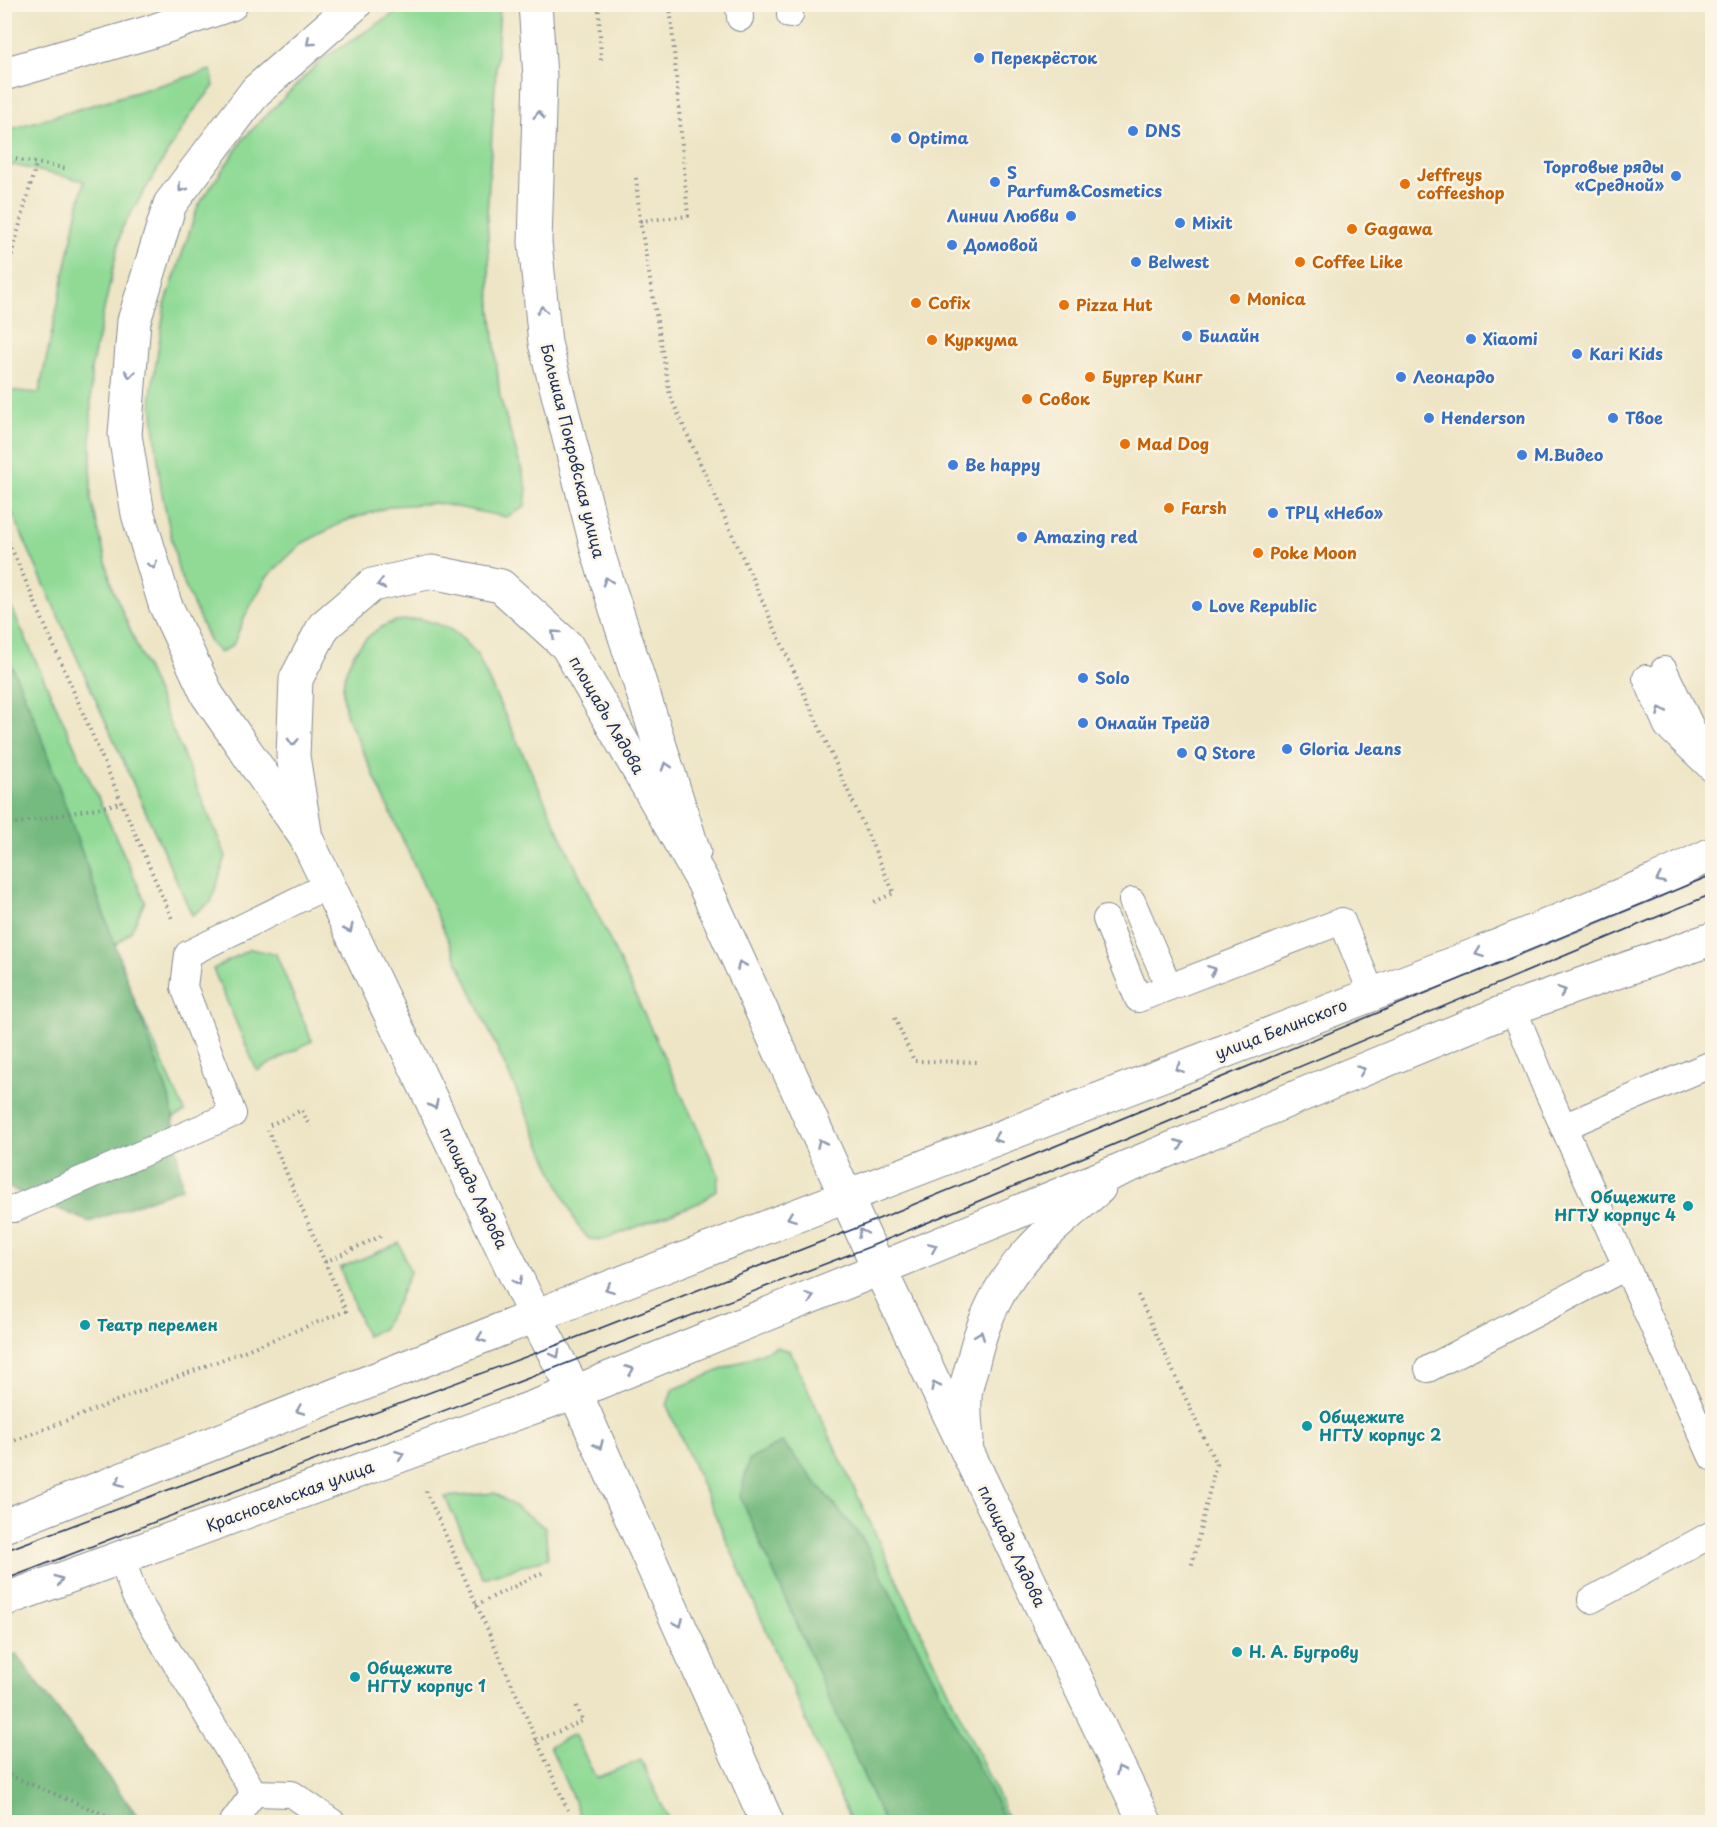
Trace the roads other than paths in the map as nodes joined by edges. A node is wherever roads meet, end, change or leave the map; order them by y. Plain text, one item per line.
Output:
1 (231, 4) edge
2 (355, 4) edge
3 (535, 4) edge
4 (4, 74) edge
5 (1655, 674) dead end
6 (1712, 769) edge
7 (306, 838) junction
8 (1713, 854) edge
9 (703, 882) junction
10 (328, 885) junction
11 (1132, 901) dead end
12 (1106, 919) dead end
13 (1713, 939) edge
14 (1169, 987) junction
15 (1372, 994) junction
16 (1513, 1008) junction
17 (1713, 1064) edge
18 (1563, 1127) junction
19 (1126, 1166) junction
20 (845, 1196) junction
21 (14, 1209) dead end
22 (1626, 1267) junction
23 (879, 1269) junction
24 (536, 1316) junction
25 (1428, 1369) dead end
26 (575, 1392) junction
27 (968, 1454) junction
28 (1713, 1457) edge
29 (4, 1526) edge
30 (1713, 1534) edge
31 (121, 1557) junction
32 (4, 1600) edge
33 (1591, 1600) dead end
34 (254, 1793) junction
35 (233, 1822) edge
36 (332, 1822) edge
37 (767, 1822) edge
38 (1145, 1822) edge

1 - 4 main road
2 -> 7 main road
9 -> 3 main road, Большая Покровская улица
6 -> 5 lane
9 -> 7 main road, площадь Лядова
7 - 10 main road, площадь Лядова
8 -> 15 main road, улица Белинского
20 -> 9 main road, площадь Лядова
10 - 21 lane
10 -> 24 main road, площадь Лядова
11 - 14 lane
12 - 14 lane
16 -> 13 main road
14 -> 15 lane
15 -> 20 main road, улица Белинского
16 - 18 lane
19 -> 16 main road
17 - 18 lane
18 - 22 lane
23 -> 19 main road
27 -> 19 main road
23 -> 20 main road, площадь Лядова
20 -> 24 main road
22 - 25 lane
22 - 28 lane
26 -> 23 main road
27 -> 23 main road, площадь Лядова
24 -> 26 main road, площадь Лядова
24 -> 29 main road
31 -> 26 main road, Красносельская улица
26 -> 37 main road, площадь Лядова
38 -> 27 main road, площадь Лядова
30 - 33 lane
32 -> 31 main road, Красносельская улица
31 - 34 lane
34 - 35 lane
34 - 36 lane

